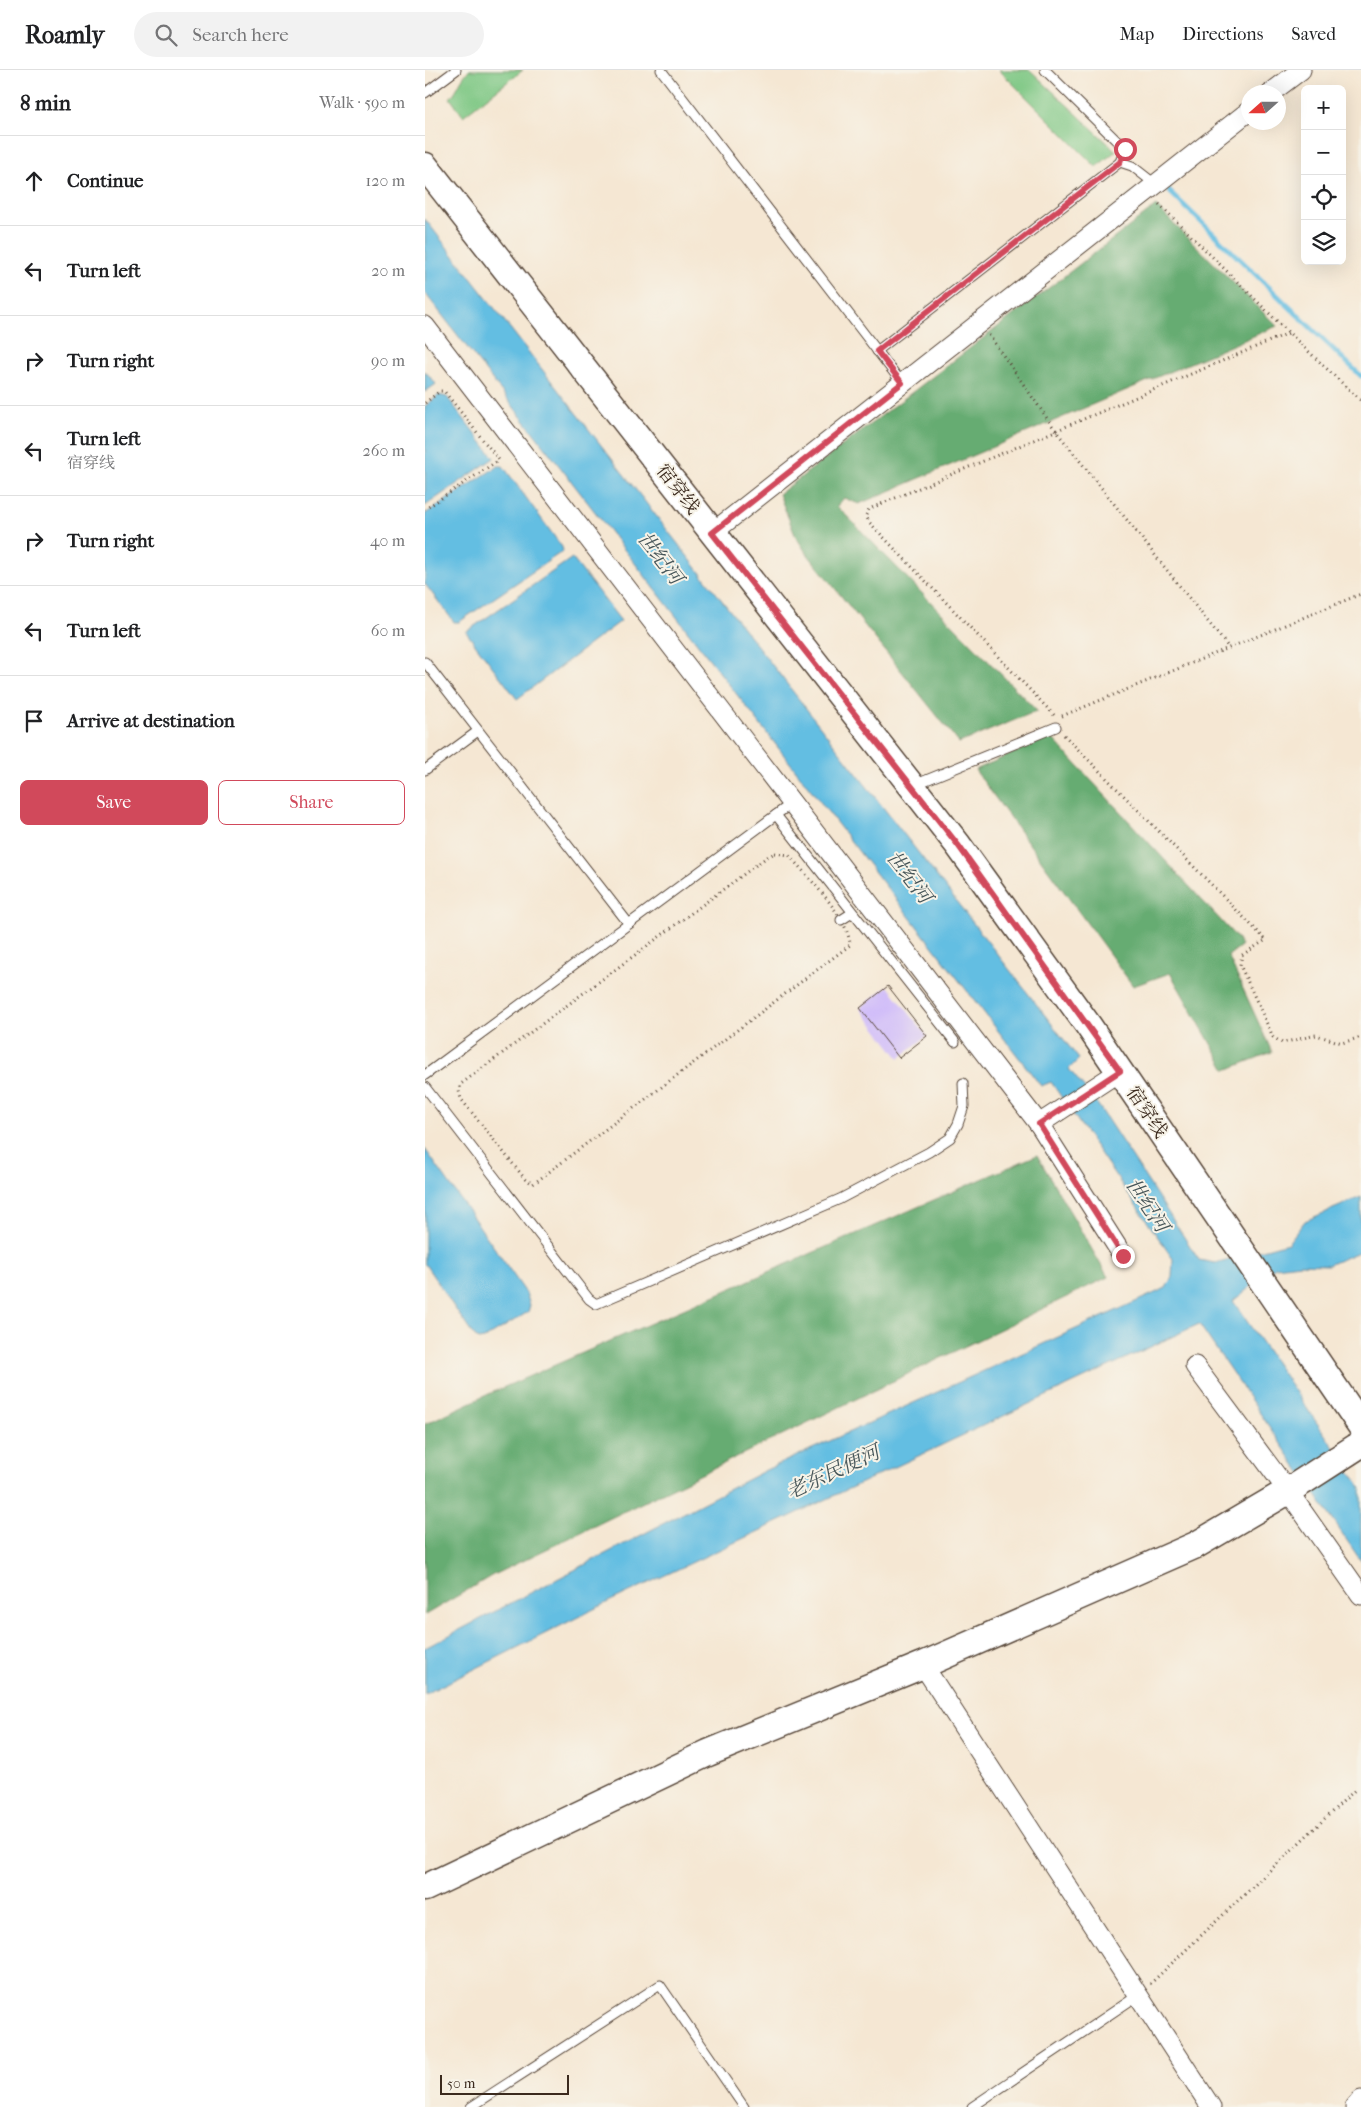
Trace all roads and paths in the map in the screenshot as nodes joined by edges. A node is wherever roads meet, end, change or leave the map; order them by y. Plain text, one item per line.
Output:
1 (456, 70) edge
2 (661, 70) edge
3 (1045, 70) edge
4 (1301, 70) edge
5 (1281, 85) edge
6 (425, 93) edge
7 (1241, 117) edge
8 (1120, 162) junction
9 (425, 166) edge
10 (1151, 188) junction
11 (980, 322) junction
12 (425, 326) edge
13 (1289, 334) junction
14 (877, 351) junction
15 (902, 383) junction
16 (1361, 401) edge
17 (425, 402) edge
18 (1056, 431) junction
19 (425, 509) edge
20 (712, 533) junction
21 (1361, 594) edge
22 (1229, 648) junction
23 (425, 662) edge
24 (1056, 727) joint
25 (478, 731) junction
26 (425, 770) edge
27 (912, 786) junction
28 (792, 803) junction
29 (776, 816) junction
30 (852, 912) junction
31 (841, 920) junction
32 (629, 924) junction
33 (1361, 1037) edge
34 (955, 1042) dead end
35 (425, 1075) edge
36 (1111, 1076) junction
37 (963, 1083) dead end
38 (425, 1087) edge
39 (1046, 1120) junction
40 (1123, 1256) dead end
41 (1195, 1366) dead end
42 (1361, 1426) edge
43 (1358, 1456) edge
44 (1297, 1494) junction
45 (1361, 1595) edge
46 (925, 1670) junction
47 (1356, 1789) dead end
48 (425, 1888) edge
49 (425, 1901) edge
50 (1137, 1996) junction
51 (1361, 2100) edge
52 (471, 2107) edge
53 (745, 2107) edge
54 (972, 2107) edge
55 (1211, 2107) edge
56 (1355, 2107) edge

1 - 6 lane
2 - 14 lane
3 - 8 lane
4 - 5 street
7 - 10 street
8 - 10 lane
8 - 14 lane
9 - 20 main road, 宿穿线
10 - 11 street
10 - 13 path
11 - 15 street
11 - 18 path
12 - 28 street
13 - 16 path
13 - 18 path
14 - 15 lane
15 - 20 street
17 - 19 path
18 - 22 path
18 - 22 path
20 - 27 main road, 宿穿线
21 - 22 path
23 - 25 lane
24 - 27 lane
24 - 33 path
25 - 26 lane
25 - 32 lane
27 - 36 main road, 宿穿线
28 - 29 lane
28 - 39 street
29 - 30 lane
29 - 32 lane
30 - 31 lane
30 - 34 lane
31 - 31 path
32 - 35 lane
36 - 39 street
36 - 42 main road, 宿穿线
37 - 38 lane
39 - 40 street
41 - 44 street
43 - 44 main road
44 - 45 street
44 - 46 main road
46 - 48 main road
46 - 49 main road
46 - 50 street
47 - 50 path
50 - 54 lane
50 - 55 street
51 - 56 street
52 - 53 lane

